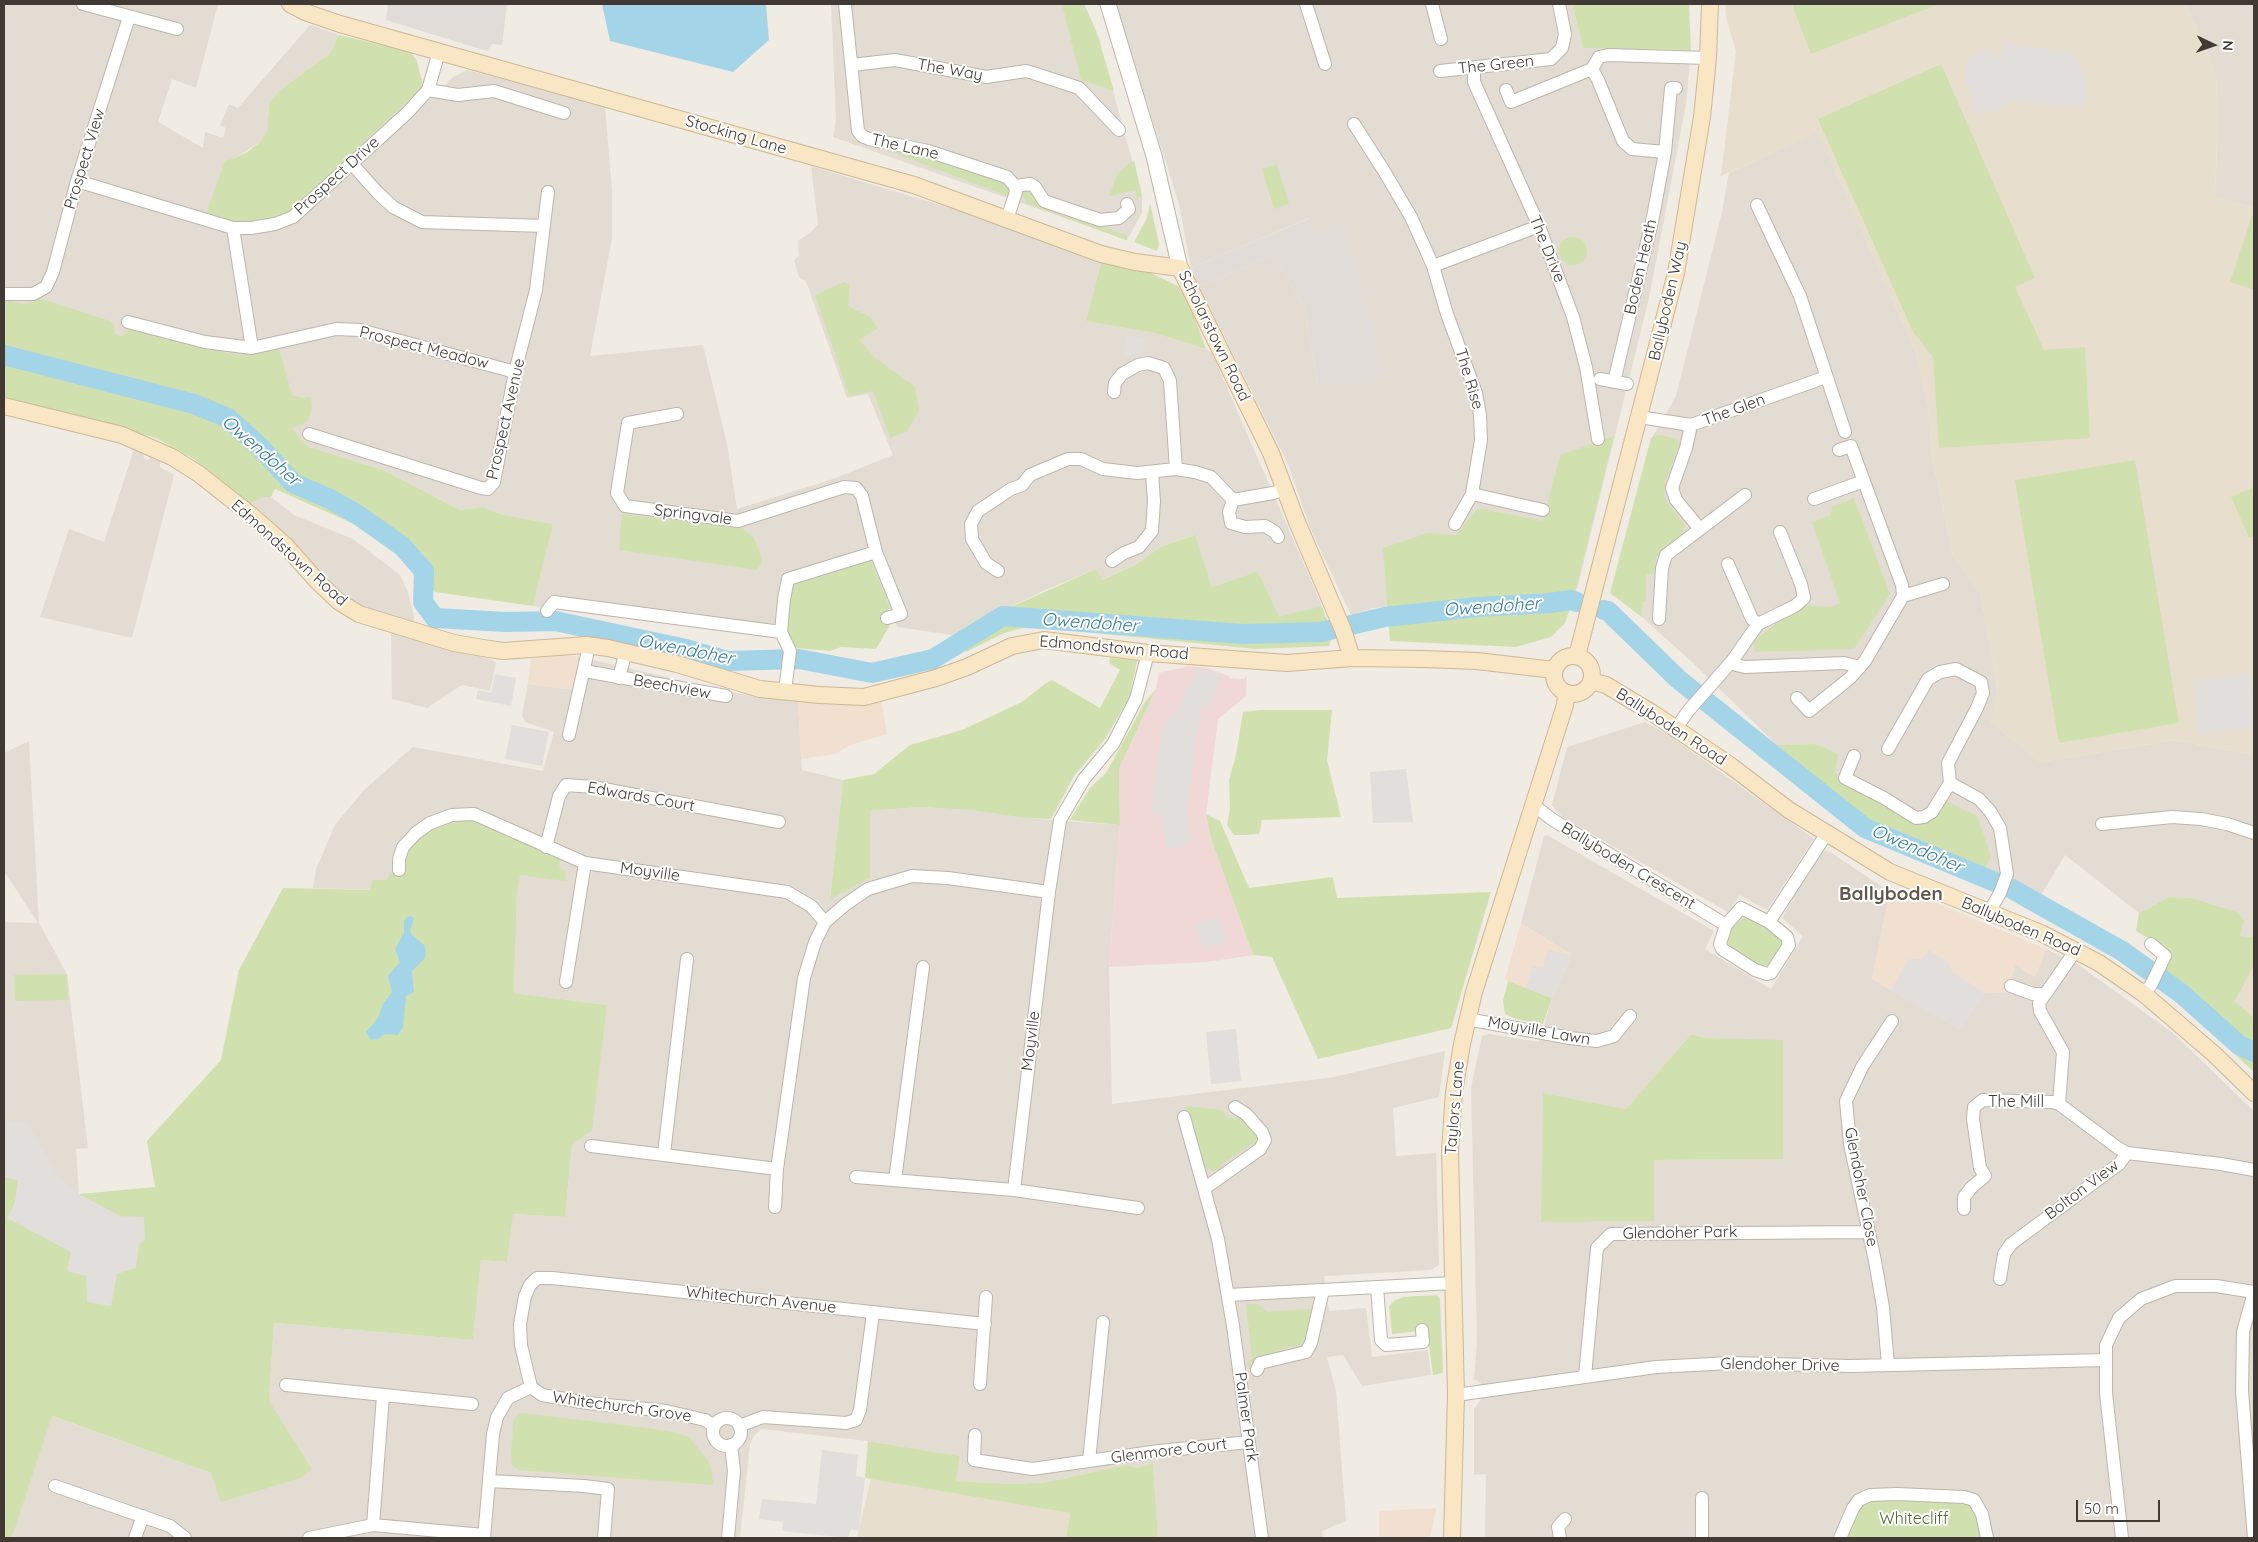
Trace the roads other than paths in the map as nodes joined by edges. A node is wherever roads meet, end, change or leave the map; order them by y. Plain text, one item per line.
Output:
1 (83, 4) edge
2 (290, 4) edge
3 (846, 4) edge
4 (1108, 4) edge
5 (1306, 4) edge
6 (1432, 4) edge
7 (1559, 4) edge
8 (1710, 4) edge
9 (129, 17) junction
10 (177, 29) dead end
11 (1441, 39) dead end
12 (439, 52) junction
13 (1708, 58) junction
14 (1325, 64) dead end
15 (852, 65) junction
16 (1474, 68) junction
17 (1592, 69) junction
18 (1440, 70) dead end
19 (1676, 88) dead end
20 (428, 90) junction
21 (1506, 90) dead end
22 (564, 113) dead end
23 (1354, 124) dead end
24 (1119, 130) dead end
25 (1665, 152) junction
26 (352, 164) junction
27 (76, 181) junction
28 (1015, 186) junction
29 (548, 192) dead end
30 (1127, 204) dead end
31 (1757, 205) dead end
32 (1007, 219) junction
33 (544, 226) junction
34 (1539, 226) junction
35 (233, 228) junction
36 (1433, 266) junction
37 (1180, 268) junction
38 (4, 294) edge
39 (128, 322) dead end
40 (252, 348) junction
41 (515, 372) junction
42 (1826, 377) junction
43 (1600, 379) dead end
44 (1114, 392) dead end
45 (4, 406) edge
46 (677, 414) dead end
47 (1639, 417) junction
48 (1691, 425) junction
49 (1845, 432) dead end
50 (309, 434) dead end
51 (1598, 439) dead end
52 (1839, 450) dead end
53 (1176, 469) junction
54 (1152, 472) junction
55 (1864, 481) junction
56 (1285, 489) junction
57 (1472, 494) junction
58 (1745, 495) dead end
59 (1814, 499) dead end
60 (1233, 500) junction
61 (1544, 510) dead end
62 (1455, 524) dead end
63 (1700, 529) junction
64 (1780, 532) dead end
65 (1278, 538) dead end
66 (876, 552) junction
67 (1112, 560) dead end
68 (1728, 564) dead end
69 (998, 571) dead end
70 (1942, 584) dead end
71 (1903, 596) junction
72 (547, 611) dead end
73 (887, 618) dead end
74 (1660, 619) dead end
75 (1758, 624) junction
76 (781, 632) junction
77 (589, 646) junction
78 (626, 651) junction
79 (1148, 653) junction
80 (1577, 656) junction
81 (1352, 658) junction
82 (1732, 661) junction
83 (1860, 667) junction
84 (1554, 670) junction
85 (590, 672) dead end
86 (619, 678) junction
87 (1591, 681) junction
88 (785, 691) junction
89 (1566, 694) junction
90 (726, 696) dead end
91 (1797, 698) dead end
92 (1676, 728) junction
93 (569, 735) dead end
94 (1888, 750) dead end
95 (1854, 756) dead end
96 (1950, 783) junction
97 (1532, 804) junction
98 (779, 822) dead end
99 (2102, 824) dead end
100 (1826, 833) junction
101 (2254, 833) edge
102 (546, 846) junction
103 (585, 863) junction
104 (399, 870) dead end
105 (1049, 892) junction
106 (1989, 912) junction
107 (825, 922) junction
108 (1769, 922) junction
109 (1726, 925) junction
110 (2150, 944) dead end
111 (2076, 950) junction
112 (687, 959) dead end
113 (923, 967) dead end
114 (566, 982) dead end
115 (2011, 986) dead end
116 (2148, 990) junction
117 (2043, 994) junction
118 (1630, 1016) dead end
119 (1468, 1019) junction
120 (1892, 1021) dead end
121 (2254, 1093) edge
122 (2059, 1104) junction
123 (1235, 1107) dead end
124 (1184, 1117) dead end
125 (591, 1146) dead end
126 (2127, 1153) junction
127 (664, 1154) junction
128 (777, 1169) junction
129 (2254, 1170) edge
130 (856, 1176) dead end
131 (895, 1180) junction
132 (1205, 1188) junction
133 (1014, 1190) junction
134 (775, 1207) dead end
135 (1138, 1208) dead end
136 (1964, 1209) dead end
137 (1868, 1232) junction
138 (2001, 1281) dead end
139 (1453, 1283) junction
140 (1378, 1287) junction
141 (1323, 1290) junction
142 (2254, 1292) edge
143 (1228, 1295) junction
144 (986, 1297) dead end
145 (873, 1313) junction
146 (1103, 1322) dead end
147 (984, 1324) junction
148 (1422, 1330) dead end
149 (2106, 1360) junction
150 (1888, 1365) junction
151 (1257, 1370) dead end
152 (1585, 1376) junction
153 (980, 1384) dead end
154 (286, 1385) dead end
155 (531, 1387) junction
156 (1456, 1395) junction
157 (382, 1396) junction
158 (472, 1404) dead end
159 (714, 1426) junction
160 (739, 1426) junction
161 (975, 1435) dead end
162 (1250, 1442) junction
163 (731, 1445) junction
164 (1089, 1461) junction
165 (490, 1481) junction
166 (56, 1486) dead end
167 (1702, 1498) dead end
168 (143, 1516) junction
169 (1565, 1519) dead end
170 (373, 1525) junction
171 (484, 1537) edge
172 (135, 1538) edge
173 (185, 1538) edge
174 (309, 1538) edge
175 (604, 1538) edge
176 (728, 1538) edge
177 (1262, 1538) edge
178 (1452, 1538) edge
179 (1560, 1538) edge
180 (1702, 1538) edge
181 (1840, 1538) edge
182 (1987, 1538) edge
183 (2122, 1538) edge
184 (2254, 1538) edge

1 - 9 street
2 - 12 main road, Stocking Lane
3 - 15 street, The Lane
4 - 37 street, Scholarstown Road
5 - 14 street
6 - 11 street
7 - 16 street, The Green
8 - 13 main road, Ballyboden Way
9 - 10 street
9 - 27 street, Prospect View
12 - 20 street, Prospect Drive
12 - 32 main road, Stocking Lane
13 - 17 street
13 - 47 main road, Ballyboden Way
15 - 24 street, The Way
15 - 28 street, The Lane
16 - 18 street, The Green
16 - 34 street, The Drive
17 - 21 street
17 - 25 street
19 - 25 street, Boden Heath
20 - 22 street
20 - 26 street, Prospect Drive
23 - 36 street, The Rise
25 - 43 street, Boden Heath
26 - 33 street
26 - 35 street, Prospect Drive
27 - 35 street, Prospect Drive
27 - 38 street, Prospect View
28 - 30 street, The Lane
28 - 32 street
29 - 33 street, Prospect Avenue
31 - 42 street
32 - 37 main road, Stocking Lane
33 - 41 street, Prospect Avenue
34 - 36 street
34 - 51 street, The Drive
35 - 40 street
36 - 57 street, The Rise
37 - 56 main road, Scholarstown Road
39 - 40 street, Prospect Meadow
40 - 41 street, Prospect Meadow
41 - 50 street, Prospect Avenue
42 - 48 street, The Glen
42 - 49 street
44 - 53 street
45 - 77 main road, Edmondstown Road
46 - 66 street, Springvale
47 - 48 street, The Glen
47 - 80 main road, Ballyboden Way
48 - 63 street
52 - 55 street
53 - 54 street
53 - 60 street
54 - 67 street
54 - 69 street
55 - 59 street
55 - 71 street
56 - 60 street
56 - 81 main road, Scholarstown Road
57 - 61 street
57 - 62 street, The Rise
58 - 63 street
60 - 65 street
63 - 74 street
64 - 75 street
66 - 73 street, Springvale
66 - 76 street
68 - 75 street
70 - 71 street
71 - 83 street
72 - 76 street
75 - 82 street
76 - 88 street
77 - 78 main road, Edmondstown Road
77 - 93 street
78 - 86 street, Beechview
78 - 88 main road, Edmondstown Road
79 - 81 main road, Edmondstown Road
79 - 88 main road, Edmondstown Road
79 - 105 street, Moyville
80 - 84 main road
80 - 87 main road
81 - 84 main road
82 - 83 street
82 - 92 street
83 - 91 street
84 - 89 main road
85 - 86 street, Beechview
86 - 90 street, Beechview
87 - 89 main road
87 - 92 main road, Ballyboden Road
89 - 97 main road, Taylors Lane
92 - 100 main road, Ballyboden Road
94 - 96 street
95 - 96 street
96 - 106 street
97 - 109 street, Ballyboden Crescent
97 - 119 main road, Taylors Lane
98 - 102 street, Edwards Court
99 - 101 street
100 - 106 main road, Ballyboden Road
100 - 108 street
102 - 103 street, Moyville
102 - 104 street, Moyville
103 - 107 street, Moyville
103 - 114 street
105 - 107 street
105 - 133 street, Moyville
106 - 111 main road, Ballyboden Road
107 - 128 street
108 - 109 street
108 - 109 street
110 - 116 street
111 - 116 main road, Ballyboden Road
111 - 117 street
112 - 127 street
113 - 131 street
115 - 117 street
116 - 121 main road, Ballyboden Road
117 - 122 street
118 - 119 street, Moyville Lawn
119 - 139 main road, Taylors Lane
120 - 137 street, Glendoher Close
122 - 126 street, The Mill
122 - 136 street, The Mill
123 - 132 street
124 - 132 street, Palmer Park
125 - 127 street
126 - 129 street, Bolton View
126 - 138 street, Bolton View
127 - 128 street
128 - 134 street
130 - 131 street
131 - 133 street
132 - 143 street, Palmer Park
133 - 135 street
137 - 150 street, Glendoher Close
137 - 152 street, Glendoher Park
139 - 140 street
139 - 156 main road, Taylors Lane
140 - 141 street
140 - 148 street
141 - 143 street
141 - 151 street, Palmer Park
142 - 149 street
142 - 184 street
143 - 162 street, Palmer Park
144 - 147 street
145 - 147 street, Whitechurch Avenue
145 - 155 street, Whitechurch Avenue
145 - 160 street
146 - 164 street, Glenmore Court
147 - 153 street
149 - 150 street, Glendoher Drive
149 - 183 street
150 - 152 street, Glendoher Drive
152 - 156 street, Glendoher Drive
154 - 157 street
155 - 159 street, Whitechurch Grove
155 - 165 street
156 - 178 main road, Taylors Lane
157 - 158 street
157 - 170 street
159 - 160 street
159 - 163 street
160 - 163 street
161 - 164 street, Glenmore Court
162 - 164 street, Glenmore Court
162 - 177 street, Palmer Park
163 - 176 street
165 - 171 street
165 - 175 street
166 - 168 street
167 - 180 street
168 - 172 street
168 - 173 street
169 - 179 street
170 - 171 street
170 - 174 street
181 - 182 street

